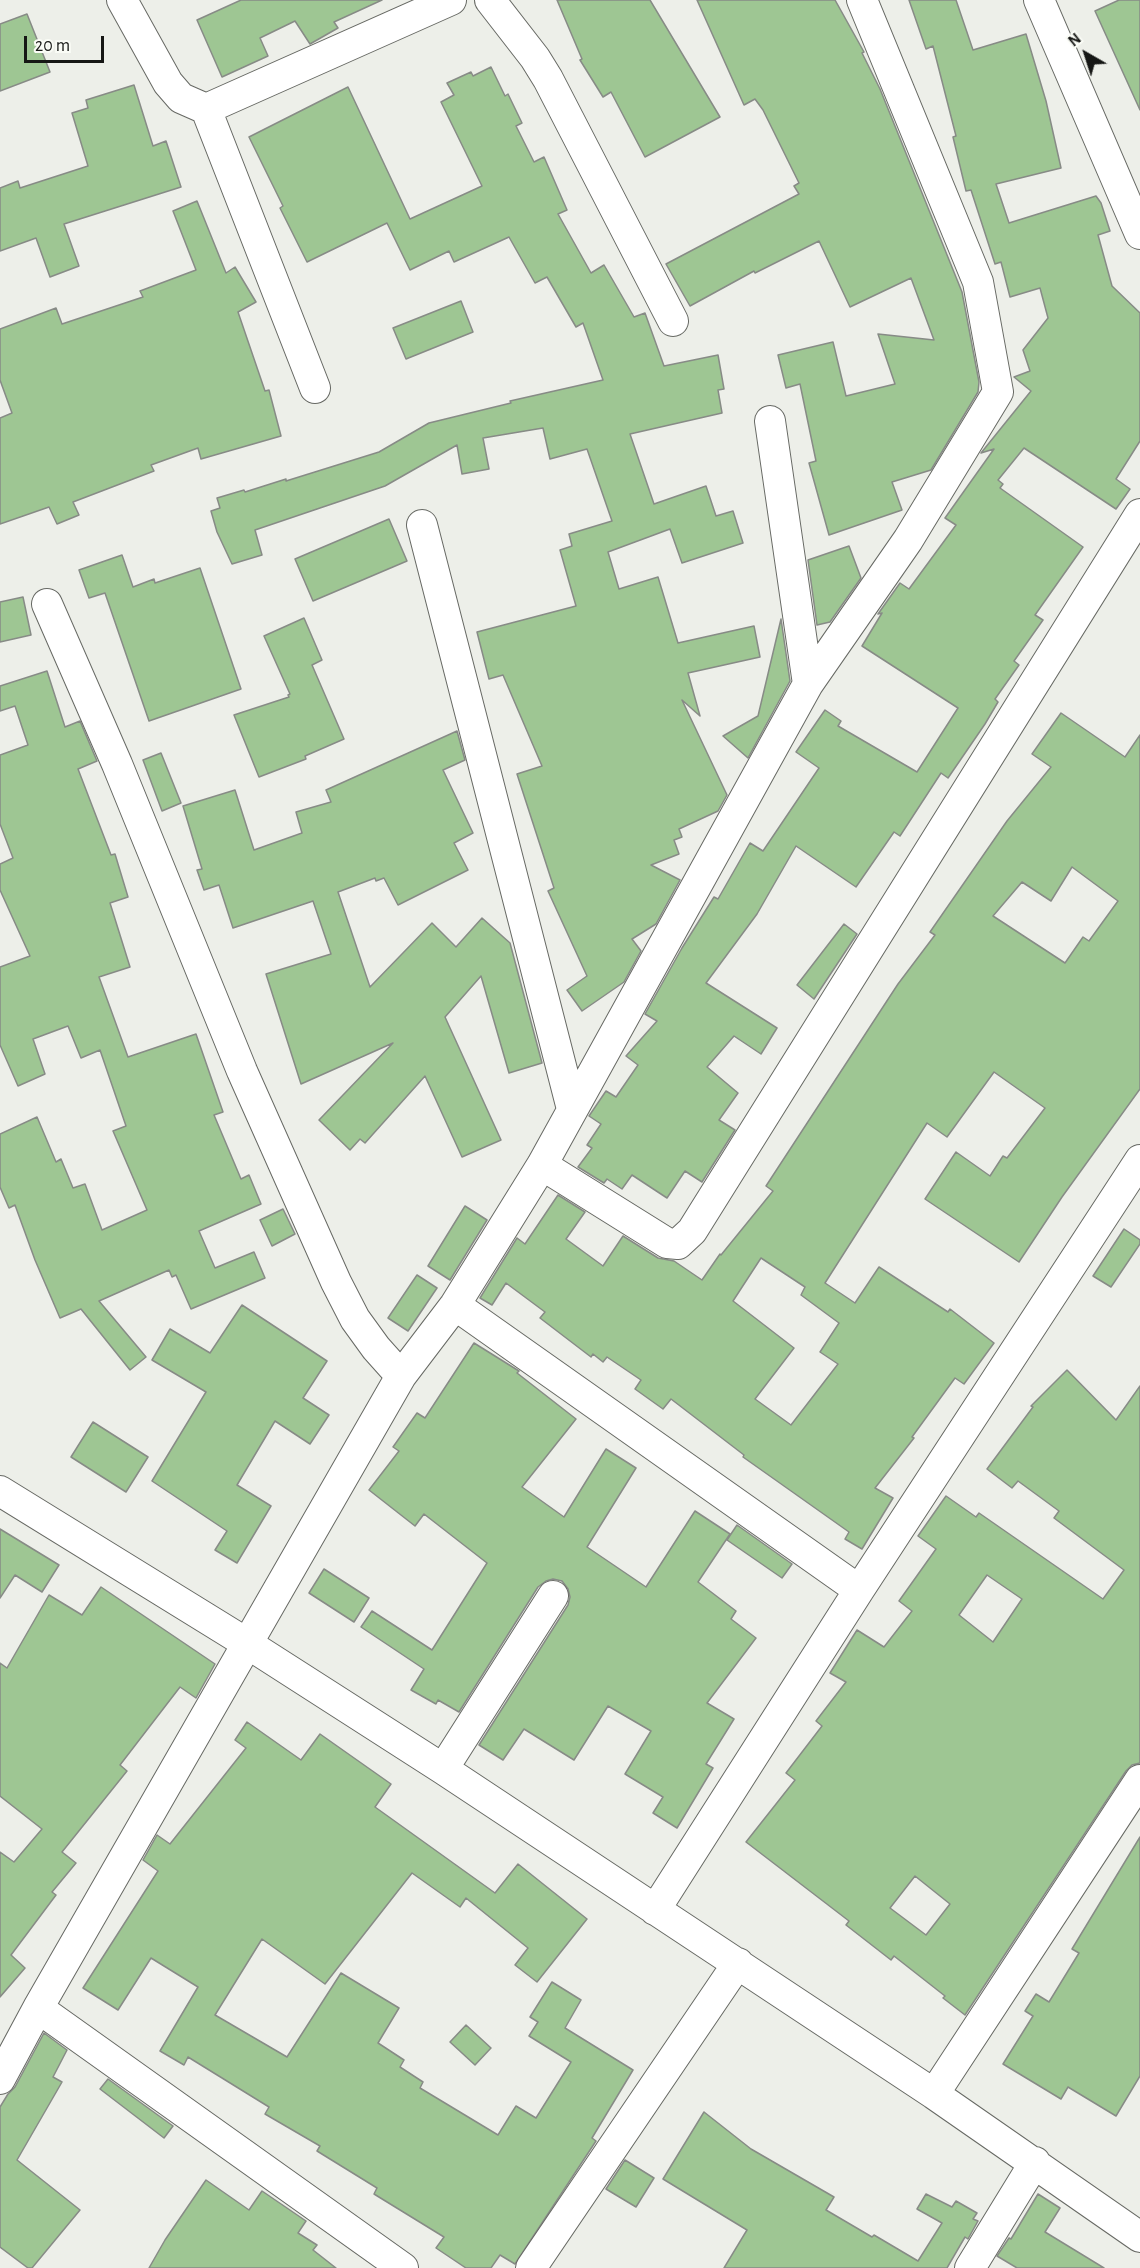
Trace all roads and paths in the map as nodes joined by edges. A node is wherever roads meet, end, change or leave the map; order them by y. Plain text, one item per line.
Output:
1 (122, 0) edge
2 (451, 0) edge
3 (490, 0) edge
4 (862, 0) edge
5 (1039, 0) edge
6 (206, 109) junction
7 (1140, 234) edge
8 (673, 321) dead end
9 (315, 388) dead end
10 (770, 421) dead end
11 (1140, 514) edge
12 (422, 525) dead end
13 (47, 604) dead end
14 (808, 684) junction
15 (572, 1109) junction
16 (1140, 1160) edge
17 (543, 1165) junction
18 (455, 1305) junction
19 (401, 1376) junction
20 (0, 1491) edge
21 (859, 1590) junction
22 (553, 1596) dead end
23 (248, 1644) junction
24 (443, 1769) junction
25 (1136, 1796) edge
26 (655, 1910) junction
27 (738, 1963) junction
28 (38, 2008) junction
29 (0, 2079) edge
30 (934, 2094) junction
31 (1035, 2162) junction
32 (1140, 2236) edge
33 (403, 2268) edge
34 (531, 2268) edge
35 (970, 2268) edge

1 - 6 street
2 - 6 street
3 - 8 street
4 - 14 street
5 - 7 street
6 - 9 street
10 - 14 street
11 - 17 street
12 - 15 street
13 - 19 street
14 - 15 street
15 - 17 street
16 - 21 street
17 - 18 street
18 - 19 street
18 - 21 street
19 - 23 street
20 - 23 street
21 - 26 street
22 - 24 street
23 - 24 street
23 - 28 street
24 - 26 street
25 - 30 street
26 - 27 street
27 - 30 street
27 - 34 street
28 - 29 street
28 - 33 street
30 - 31 street
31 - 32 street
31 - 35 street

